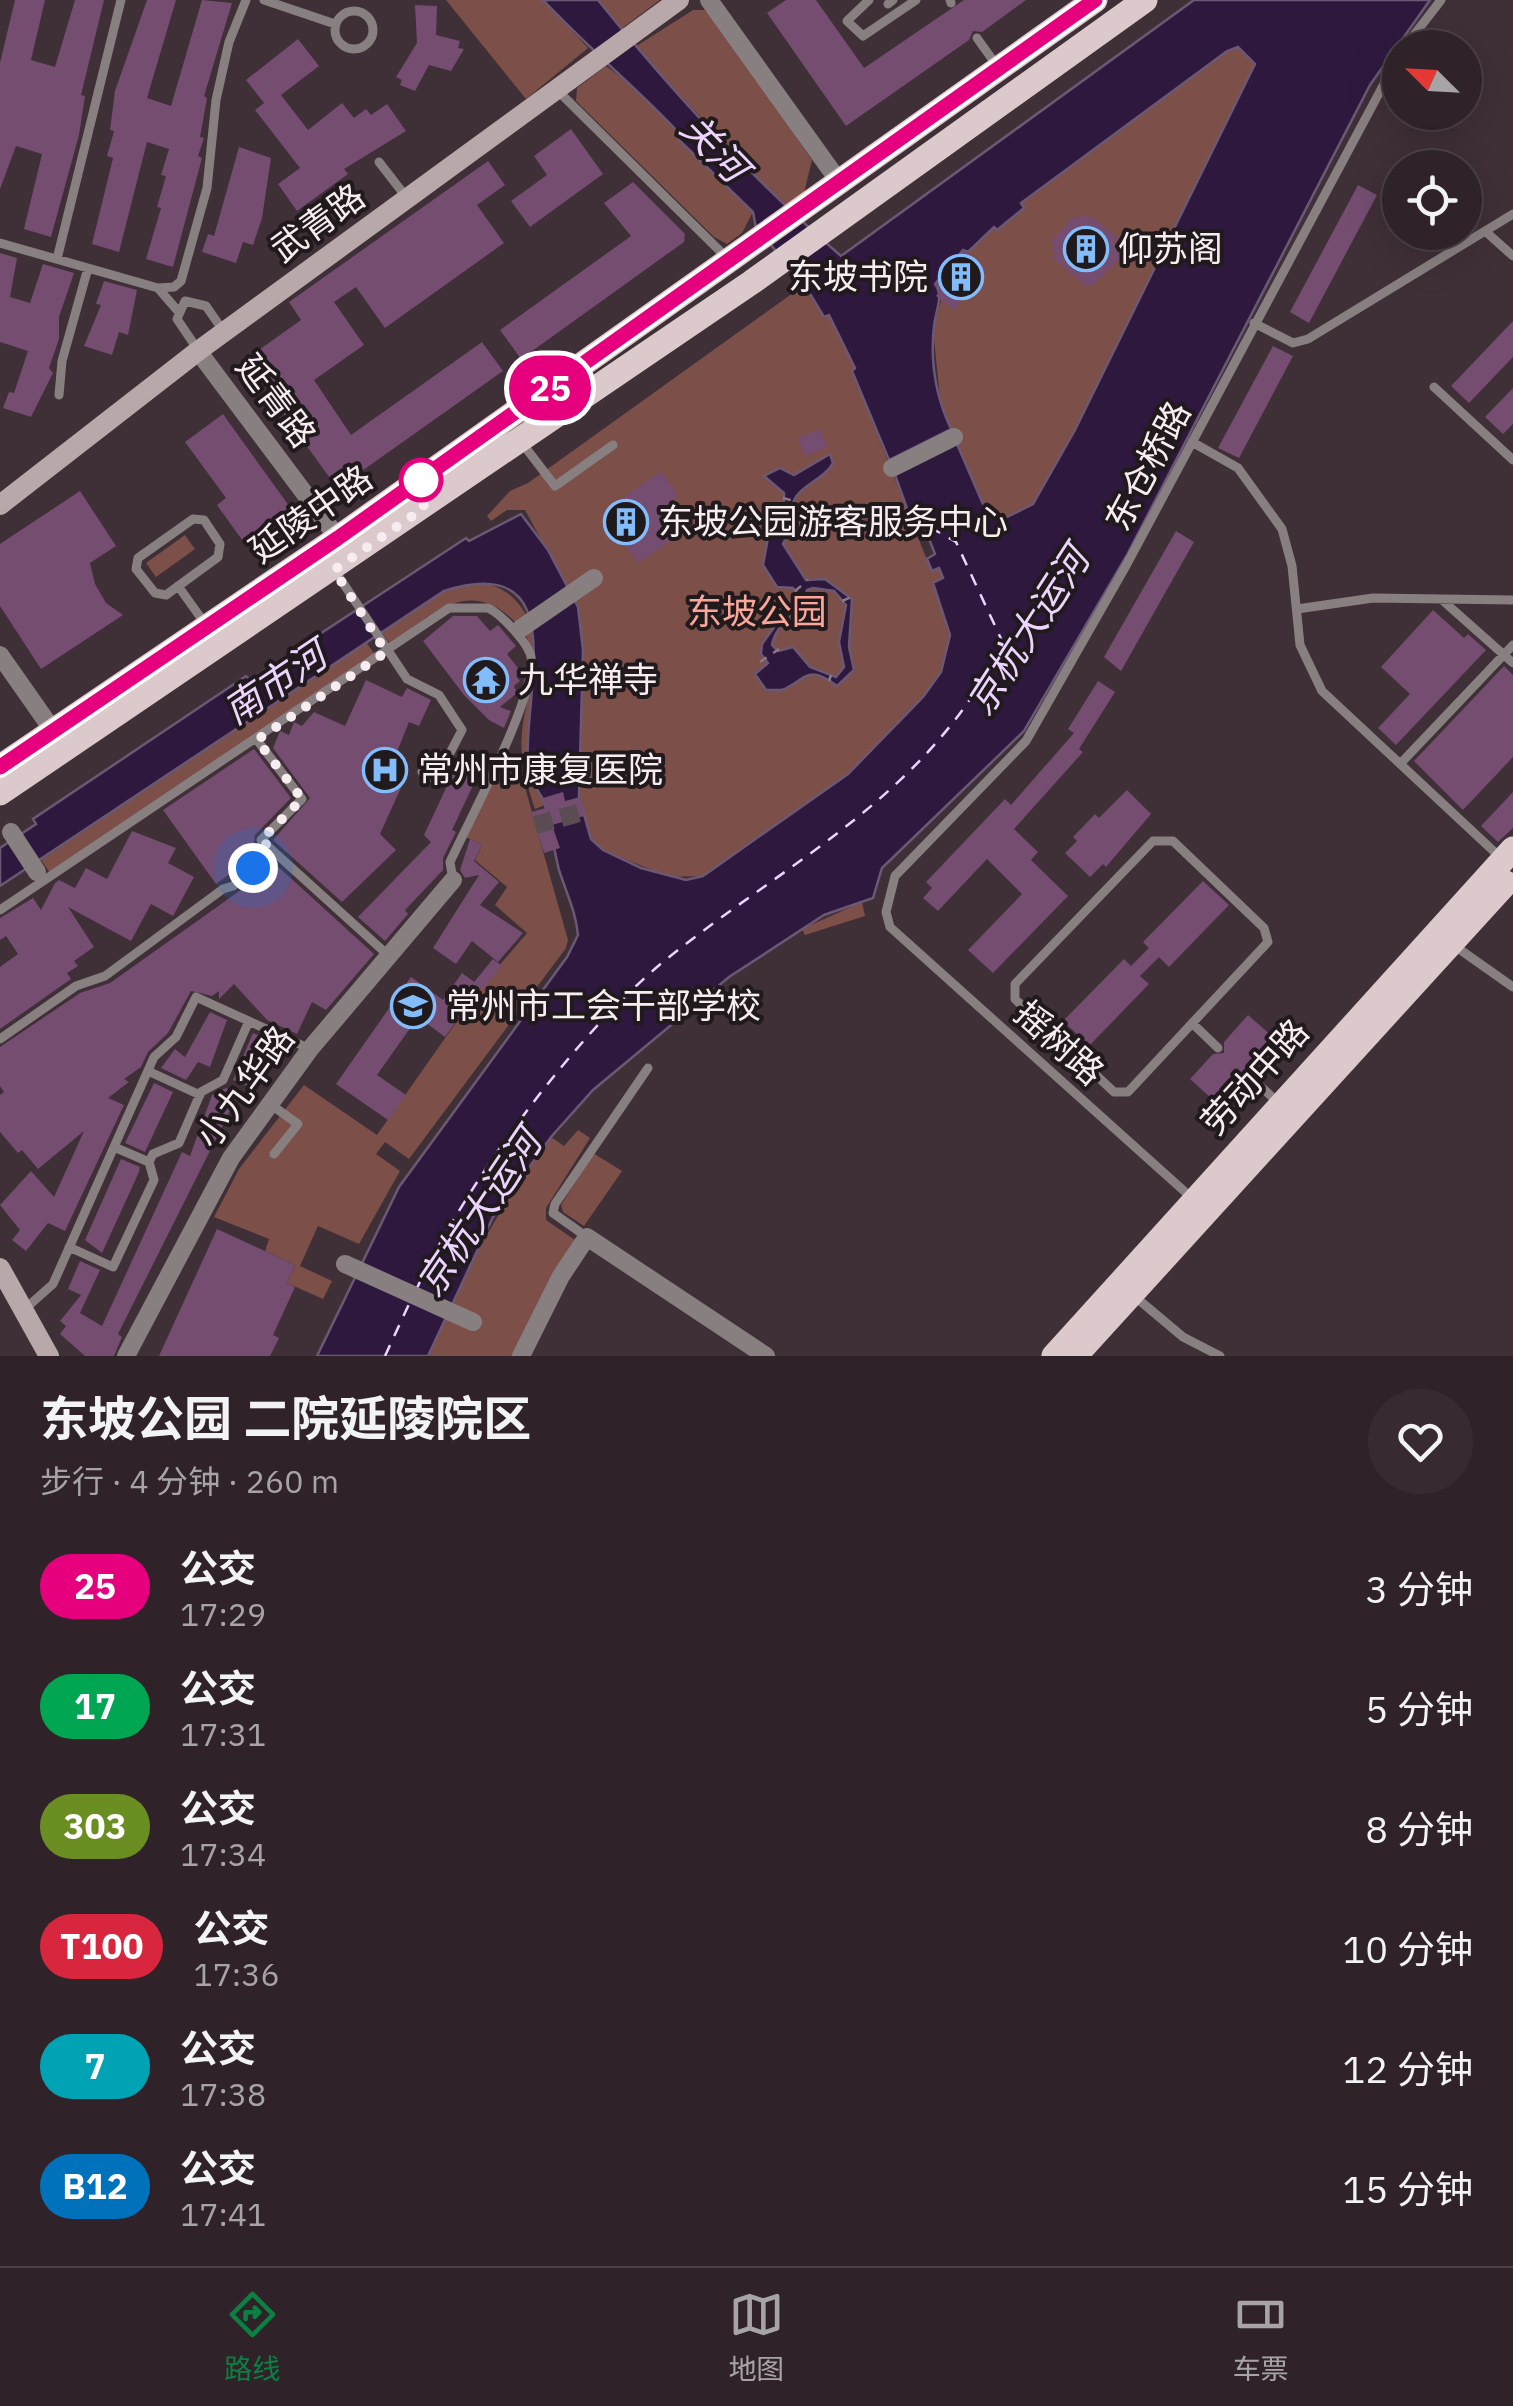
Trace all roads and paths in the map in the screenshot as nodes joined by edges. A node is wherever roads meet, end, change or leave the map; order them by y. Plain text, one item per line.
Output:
1 (121, 0) edge
2 (246, 0) edge
3 (264, 0) edge
4 (679, 0) edge
5 (709, 0) edge
6 (869, 0) edge
7 (916, 0) edge
8 (1095, 0) edge
9 (1146, 0) edge
10 (1441, 0) edge
11 (335, 24) junction
12 (1418, 30) edge
13 (977, 38) dead end
14 (998, 68) junction
15 (1382, 87) edge
16 (556, 89) junction
17 (379, 162) dead end
18 (838, 180) junction
19 (407, 198) junction
20 (1513, 214) edge
21 (1485, 231) junction
22 (0, 244) edge
23 (1513, 256) edge
24 (57, 260) junction
25 (730, 260) junction
26 (88, 268) junction
27 (174, 287) junction
28 (158, 288) junction
29 (181, 306) junction
30 (1254, 323) junction
31 (224, 332) junction
32 (198, 350) junction
33 (1434, 387) dead end
34 (59, 394) dead end
35 (954, 437) dead end
36 (520, 441) junction
37 (1192, 442) junction
38 (613, 445) dead end
39 (1513, 460) edge
40 (892, 468) dead end
41 (783, 498) dead end
42 (794, 501) dead end
43 (0, 505) edge
44 (338, 538) junction
45 (334, 570) junction
46 (594, 578) dead end
47 (808, 580) dead end
48 (178, 586) junction
49 (795, 591) dead end
50 (854, 596) dead end
51 (1441, 599) junction
52 (1513, 600) edge
53 (842, 601) dead end
54 (1296, 610) junction
55 (208, 628) junction
56 (520, 629) dead end
57 (1513, 646) edge
58 (383, 648) junction
59 (779, 648) dead end
60 (0, 655) edge
61 (1504, 655) junction
62 (760, 662) dead end
63 (1513, 663) edge
64 (831, 675) dead end
65 (829, 681) dead end
66 (54, 732) junction
67 (257, 740) junction
68 (449, 754) dead end
69 (1400, 764) junction
70 (0, 767) edge
71 (0, 793) edge
72 (11, 832) dead end
73 (273, 850) junction
74 (1510, 862) edge
75 (37, 872) dead end
76 (453, 880) joint
77 (0, 910) edge
78 (890, 928) joint
79 (1450, 943) junction
80 (388, 956) junction
81 (1513, 988) edge
82 (248, 1021) junction
83 (1192, 1023) junction
84 (0, 1039) edge
85 (1218, 1048) dead end
86 (310, 1049) junction
87 (648, 1068) dead end
88 (148, 1071) junction
89 (1250, 1076) dead end
90 (200, 1095) junction
91 (1280, 1103) junction
92 (270, 1104) junction
93 (114, 1147) junction
94 (274, 1154) dead end
95 (149, 1162) junction
96 (1193, 1198) junction
97 (587, 1236) junction
98 (69, 1247) junction
99 (345, 1264) dead end
100 (0, 1268) edge
101 (0, 1294) edge
102 (1131, 1294) junction
103 (26, 1308) junction
104 (473, 1322) dead end
105 (34, 1356) edge
106 (49, 1356) edge
107 (126, 1356) edge
108 (522, 1356) edge
109 (766, 1356) edge
110 (1054, 1356) edge
111 (1075, 1356) edge
112 (1220, 1356) edge

1 - 24 lane
2 - 27 lane
3 - 11 lane
4 - 16 street, 武青路
5 - 18 street
6 - 7 lane
8 - 14 main road
9 - 36 main road, 延陵中路
10 - 12 lane
11 - 11 lane
13 - 14 lane
14 - 18 main road
15 - 30 lane, 东仓桥路
16 - 19 street, 武青路
16 - 25 lane
17 - 19 lane
18 - 25 main road, 延陵中路
19 - 31 street, 武青路
20 - 21 lane
21 - 23 lane
21 - 30 lane
22 - 24 lane
24 - 26 lane
25 - 44 main road, 延陵中路
26 - 28 lane
26 - 34 lane
27 - 28 lane
27 - 29 lane
28 - 29 lane
29 - 31 lane
29 - 32 lane
30 - 37 lane, 东仓桥路
31 - 32 street, 武青路
32 - 43 street, 武青路
32 - 44 street, 延青路
33 - 39 lane
35 - 40 street
36 - 38 lane
36 - 45 main road, 延陵中路
37 - 54 lane
37 - 78 lane, 东仓桥路
41 - 42 path
44 - 55 main road, 延陵中路
45 - 58 lane
45 - 71 main road, 延陵中路
46 - 56 street
47 - 49 path
48 - 48 lane
48 - 55 lane
50 - 53 path
51 - 52 lane
51 - 54 lane
51 - 61 lane
54 - 69 lane
55 - 66 main road, 延陵中路
57 - 61 lane
58 - 67 lane
58 - 68 lane
58 - 76 lane
59 - 62 path
60 - 66 street
61 - 63 lane
61 - 69 lane
64 - 65 path
66 - 70 main road, 延陵中路
67 - 73 lane
67 - 77 lane
69 - 74 lane
72 - 75 street
73 - 80 lane
73 - 84 lane
74 - 79 main road, 劳动中路
74 - 91 main road, 劳动中路
76 - 80 street, 小九华路
78 - 96 lane, 摇树路
79 - 81 lane
79 - 102 main road, 劳动中路
80 - 86 street, 小九华路
82 - 86 lane
82 - 88 lane
82 - 90 lane
83 - 83 lane
83 - 85 lane
86 - 92 street, 小九华路
87 - 97 lane
88 - 90 lane
88 - 93 lane
89 - 91 lane
90 - 95 lane
91 - 96 main road, 劳动中路
92 - 94 lane
92 - 107 street, 小九华路
93 - 95 lane
93 - 98 lane
95 - 98 lane
96 - 110 main road, 劳动中路
97 - 108 street
97 - 109 street
98 - 103 lane
99 - 104 street
100 - 103 street
101 - 105 street
102 - 111 main road, 劳动中路
102 - 112 lane
103 - 106 street

